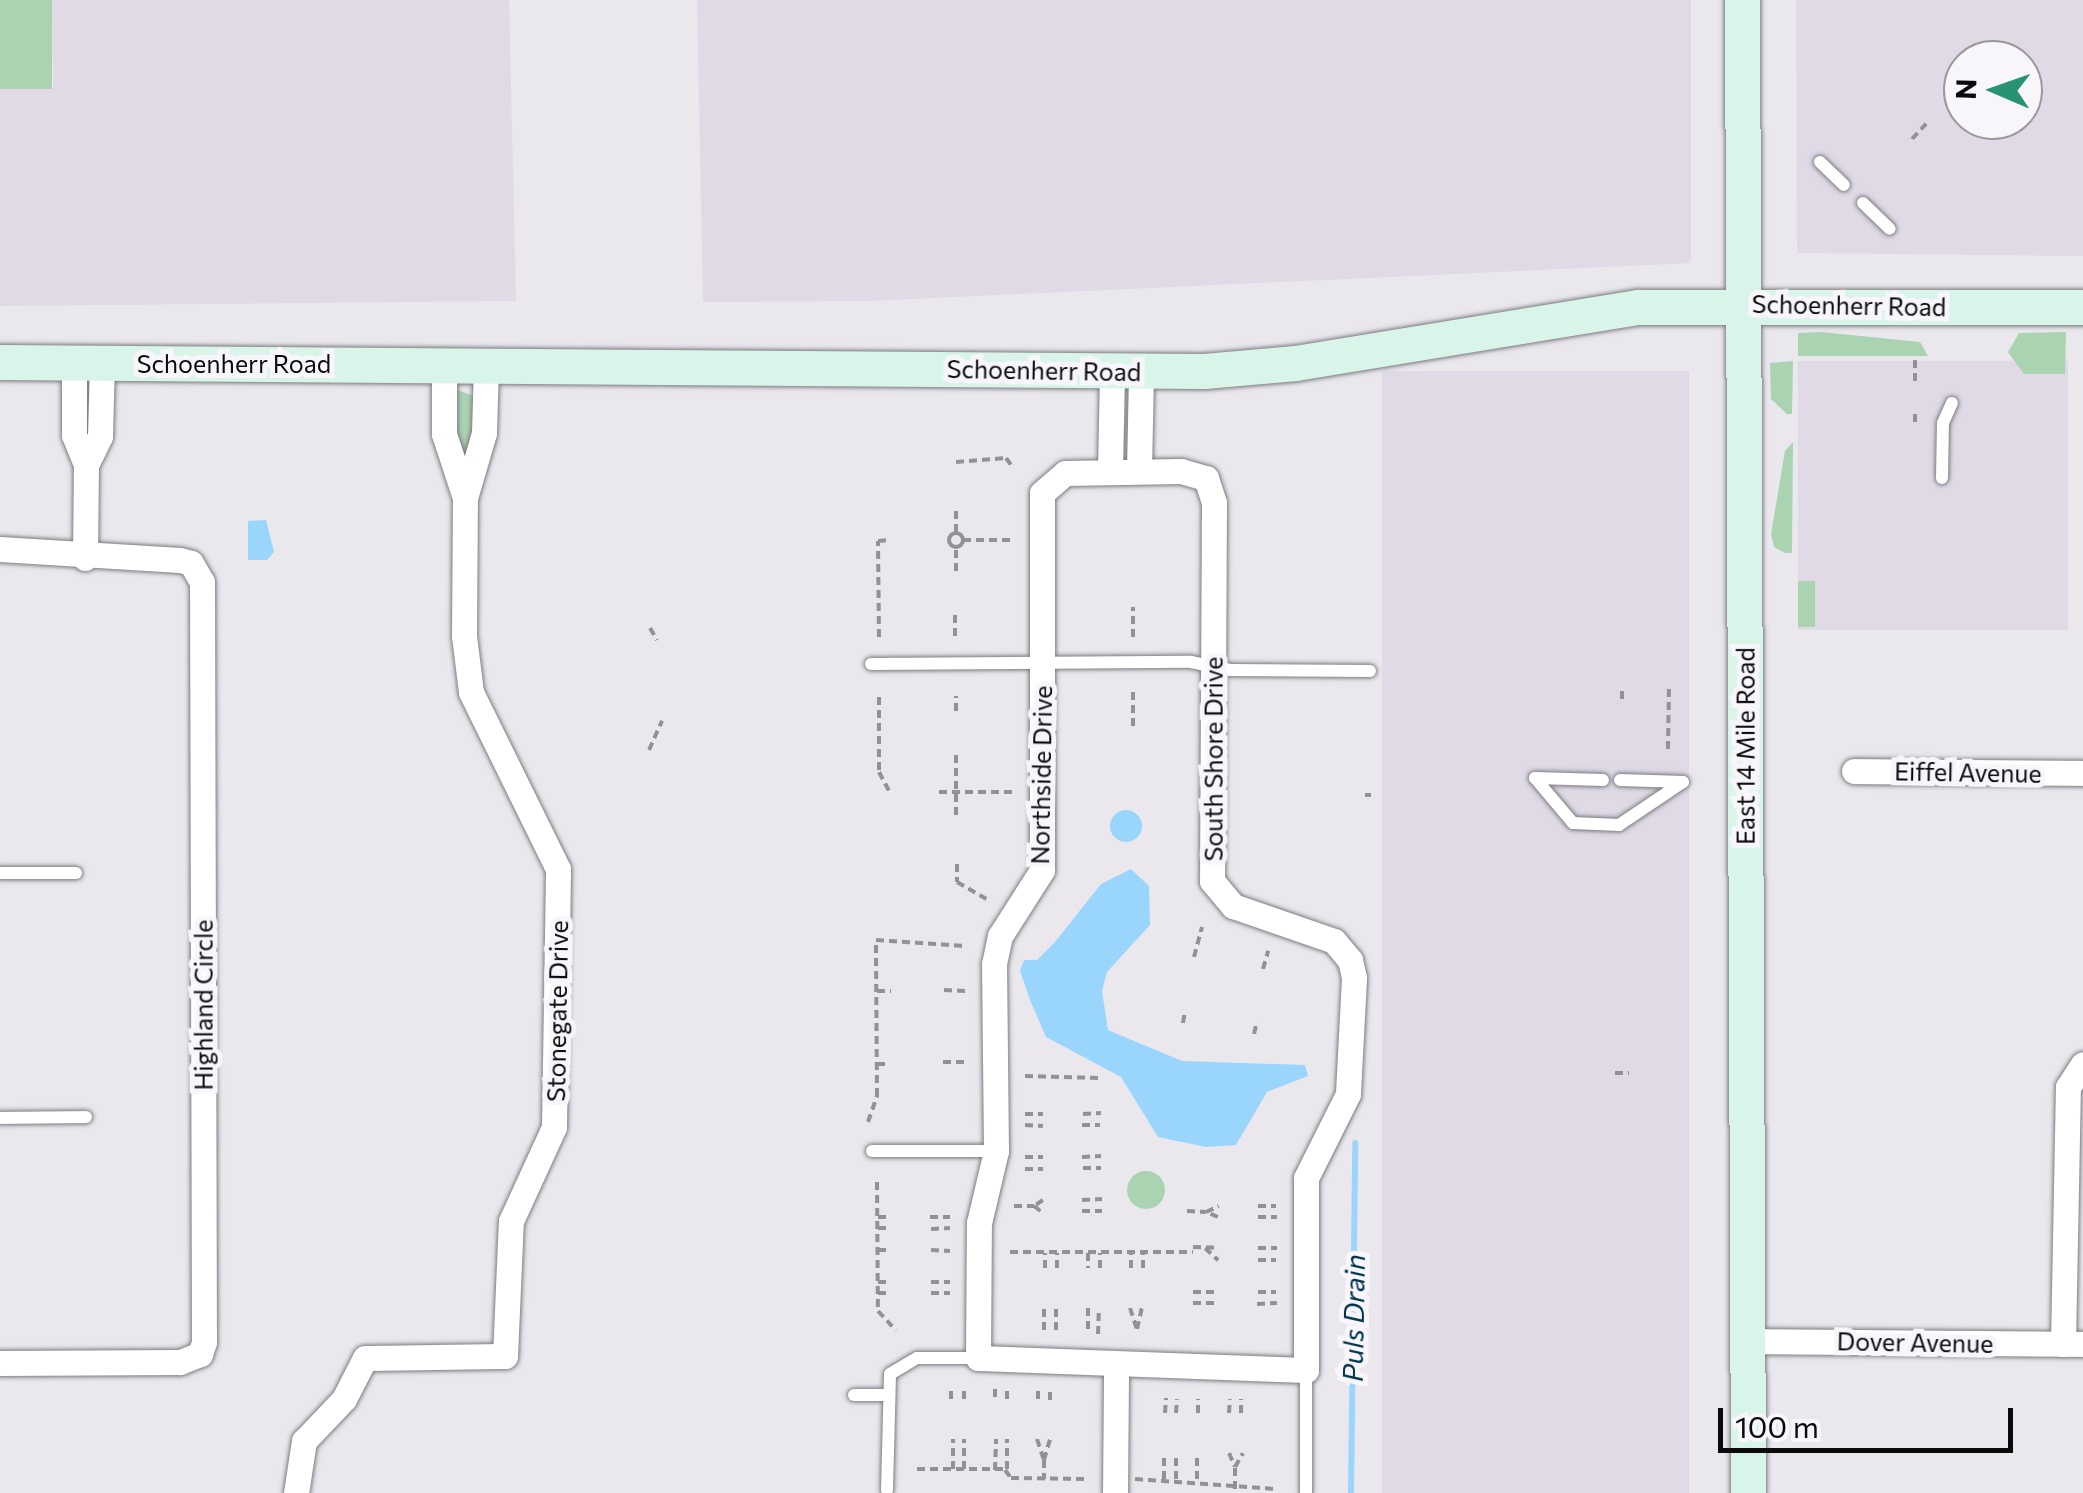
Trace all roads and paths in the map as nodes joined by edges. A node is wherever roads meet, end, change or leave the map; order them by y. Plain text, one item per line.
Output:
1 (1742, 0) edge
2 (1930, 121) dead end
3 (1912, 140) dead end
4 (1820, 162) dead end
5 (1844, 185) dead end
6 (1862, 202) dead end
7 (1890, 229) dead end
8 (1743, 304) junction
9 (2083, 307) edge
10 (1915, 358) dead end
11 (0, 362) edge
12 (88, 362) junction
13 (444, 365) junction
14 (486, 365) junction
15 (1127, 371) junction
16 (1915, 381) dead end
17 (1952, 403) dead end
18 (1914, 414) dead end
19 (1915, 423) dead end
20 (956, 462) dead end
21 (1011, 465) dead end
22 (1124, 470) junction
23 (1942, 478) dead end
24 (465, 498) junction
25 (956, 506) dead end
26 (956, 532) junction
27 (890, 540) dead end
28 (940, 540) dead end
29 (948, 540) junction
30 (963, 540) junction
31 (1011, 540) dead end
32 (956, 548) junction
33 (0, 549) edge
34 (85, 558) junction
35 (956, 571) dead end
36 (1134, 607) dead end
37 (956, 615) dead end
38 (650, 628) dead end
39 (955, 636) dead end
40 (1133, 636) dead end
41 (879, 637) dead end
42 (657, 640) dead end
43 (1042, 663) junction
44 (871, 664) dead end
45 (1213, 666) junction
46 (1370, 671) dead end
47 (1133, 688) dead end
48 (1622, 688) dead end
49 (1669, 688) dead end
50 (956, 696) dead end
51 (879, 697) dead end
52 (1622, 699) dead end
53 (956, 711) dead end
54 (662, 722) dead end
55 (1133, 726) dead end
56 (1668, 749) dead end
57 (648, 750) dead end
58 (956, 755) dead end
59 (1854, 771) dead end
60 (2083, 774) edge
61 (1603, 780) dead end
62 (1620, 780) dead end
63 (889, 791) dead end
64 (939, 792) dead end
65 (956, 792) junction
66 (1012, 792) dead end
67 (956, 820) dead end
68 (956, 864) dead end
69 (0, 873) edge
70 (76, 873) dead end
71 (986, 900) dead end
72 (1202, 926) dead end
73 (965, 946) dead end
74 (1268, 951) dead end
75 (1194, 958) dead end
76 (1263, 969) dead end
77 (876, 990) junction
78 (891, 990) dead end
79 (944, 990) dead end
80 (965, 991) dead end
81 (1185, 1010) dead end
82 (1257, 1021) dead end
83 (1182, 1023) dead end
84 (1254, 1034) dead end
85 (943, 1062) dead end
86 (966, 1062) dead end
87 (877, 1064) junction
88 (890, 1064) dead end
89 (2078, 1067) edge
90 (1615, 1074) dead end
91 (1630, 1074) dead end
92 (1025, 1076) dead end
93 (1100, 1078) dead end
94 (1025, 1114) dead end
95 (1043, 1114) dead end
96 (1082, 1114) dead end
97 (1100, 1114) dead end
98 (86, 1117) dead end
99 (0, 1118) edge
100 (868, 1122) dead end
101 (1082, 1125) dead end
102 (1025, 1126) dead end
103 (1043, 1126) dead end
104 (1100, 1126) dead end
105 (872, 1151) dead end
106 (996, 1151) junction
107 (1082, 1156) dead end
108 (1101, 1156) dead end
109 (1025, 1157) dead end
110 (1042, 1157) dead end
111 (1082, 1168) dead end
112 (1101, 1168) dead end
113 (1025, 1169) dead end
114 (1043, 1169) dead end
115 (878, 1182) dead end
116 (1043, 1200) dead end
117 (1082, 1200) dead end
118 (1102, 1200) dead end
119 (1014, 1206) dead end
120 (1034, 1206) junction
121 (1218, 1206) dead end
122 (1258, 1206) dead end
123 (1276, 1206) dead end
124 (1082, 1211) dead end
125 (1102, 1211) dead end
126 (1187, 1211) dead end
127 (1043, 1212) dead end
128 (1206, 1212) junction
129 (878, 1217) junction
130 (891, 1217) dead end
131 (930, 1217) dead end
132 (950, 1217) dead end
133 (1218, 1217) dead end
134 (1258, 1217) dead end
135 (1277, 1217) dead end
136 (878, 1228) junction
137 (891, 1228) dead end
138 (931, 1228) dead end
139 (950, 1228) dead end
140 (1205, 1248) junction
141 (1218, 1248) dead end
142 (1258, 1248) dead end
143 (1276, 1248) dead end
144 (878, 1250) junction
145 (891, 1250) dead end
146 (930, 1250) dead end
147 (950, 1250) dead end
148 (1010, 1252) dead end
149 (1045, 1252) junction
150 (1057, 1252) junction
151 (1088, 1252) junction
152 (1100, 1252) junction
153 (1131, 1252) junction
154 (1143, 1252) junction
155 (1218, 1260) dead end
156 (1258, 1260) dead end
157 (1276, 1260) dead end
158 (1044, 1268) dead end
159 (1057, 1268) dead end
160 (1088, 1268) dead end
161 (1100, 1268) dead end
162 (1131, 1268) dead end
163 (1143, 1268) dead end
164 (878, 1282) junction
165 (891, 1282) dead end
166 (931, 1282) dead end
167 (950, 1282) dead end
168 (1193, 1292) dead end
169 (1218, 1292) dead end
170 (1258, 1292) dead end
171 (1276, 1292) dead end
172 (878, 1293) junction
173 (891, 1293) dead end
174 (931, 1293) dead end
175 (950, 1293) dead end
176 (1193, 1303) dead end
177 (1218, 1303) dead end
178 (1276, 1303) dead end
179 (1257, 1304) dead end
180 (1044, 1308) dead end
181 (1056, 1308) dead end
182 (1088, 1308) dead end
183 (1099, 1308) dead end
184 (1130, 1308) dead end
185 (1142, 1308) dead end
186 (1137, 1329) junction
187 (896, 1330) dead end
188 (1044, 1330) dead end
189 (1056, 1330) dead end
190 (1088, 1331) dead end
191 (1098, 1334) dead end
192 (1137, 1340) dead end
193 (1747, 1341) junction
194 (2073, 1344) edge
195 (978, 1358) junction
196 (0, 1363) edge
197 (1116, 1368) junction
198 (1306, 1370) junction
199 (952, 1388) dead end
200 (964, 1388) dead end
201 (995, 1389) dead end
202 (1007, 1389) dead end
203 (1038, 1389) dead end
204 (1050, 1389) dead end
205 (854, 1395) dead end
206 (887, 1395) junction
207 (1166, 1398) dead end
208 (1177, 1398) dead end
209 (995, 1399) dead end
210 (1007, 1399) dead end
211 (1038, 1399) dead end
212 (1198, 1399) dead end
213 (1230, 1399) dead end
214 (1241, 1399) dead end
215 (951, 1400) dead end
216 (964, 1400) dead end
217 (1050, 1400) dead end
218 (1165, 1413) dead end
219 (1176, 1413) dead end
220 (1198, 1413) dead end
221 (1230, 1413) dead end
222 (1241, 1413) dead end
223 (964, 1439) dead end
224 (1007, 1439) dead end
225 (1050, 1439) dead end
226 (953, 1440) dead end
227 (996, 1440) dead end
228 (1037, 1440) dead end
229 (1164, 1453) dead end
230 (1176, 1453) dead end
231 (1198, 1453) dead end
232 (1229, 1453) dead end
233 (1243, 1453) dead end
234 (1044, 1460) junction
235 (1235, 1468) junction
236 (917, 1469) dead end
237 (952, 1469) junction
238 (964, 1469) junction
239 (995, 1470) junction
240 (1005, 1470) junction
241 (1044, 1478) junction
242 (1084, 1479) dead end
243 (1164, 1479) junction
244 (1176, 1479) junction
245 (1197, 1479) junction
246 (1120, 1486) edge
247 (1235, 1488) junction
248 (1276, 1489) dead end
249 (888, 1490) dead end
250 (296, 1493) edge
251 (1306, 1493) edge
252 (1748, 1493) edge

1 - 8 main road, East 14 Mile Road
2 - 3 path
4 - 5 lane
6 - 7 lane
8 - 9 main road, Schoenherr Road
8 - 15 main road, Schoenherr Road
8 - 193 main road, East 14 Mile Road
10 - 16 path
11 - 12 main road, Schoenherr Road
12 - 13 main road, Schoenherr Road
12 - 34 street
13 - 14 main road, Schoenherr Road
13 - 24 street, Stonegate Drive
14 - 15 main road, Schoenherr Road
14 - 24 street, Stonegate Drive
15 - 22 street
17 - 23 lane
18 - 19 path
20 - 21 path
22 - 43 street, Northside Drive
22 - 45 street, South Shore Drive
24 - 250 street, Stonegate Drive
25 - 26 path
26 - 29 path
26 - 30 path
27 - 41 path
28 - 29 path
29 - 32 path
30 - 31 path
30 - 32 path
32 - 35 path
33 - 34 street, Highland Circle
34 - 196 street, Highland Circle
36 - 40 path
37 - 39 path
38 - 42 path
43 - 44 lane
43 - 45 lane
43 - 106 street, Northside Drive
45 - 46 lane
45 - 198 street, South Shore Drive
47 - 55 path
48 - 52 path
49 - 56 path
50 - 53 path
51 - 63 path
54 - 57 path
58 - 65 path
59 - 60 street, Eiffel Avenue
61 - 62 lane
64 - 65 path
65 - 66 path
65 - 67 path
68 - 71 path
69 - 70 lane
72 - 75 path
73 - 77 path
74 - 76 path
77 - 78 path
77 - 87 path
79 - 80 path
81 - 83 path
82 - 84 path
85 - 86 path
87 - 88 path
87 - 100 path
89 - 194 street
90 - 91 path
92 - 93 path
94 - 95 path
96 - 97 path
98 - 99 lane
101 - 104 path
102 - 103 path
105 - 106 lane
106 - 195 street, Northside Drive
107 - 108 path
109 - 110 path
111 - 112 path
113 - 114 path
115 - 129 path
116 - 120 path
117 - 118 path
119 - 120 path
120 - 127 path
121 - 128 path
122 - 123 path
124 - 125 path
126 - 128 path
128 - 133 path
129 - 130 path
129 - 136 path
131 - 132 path
134 - 135 path
136 - 137 path
136 - 144 path
138 - 139 path
140 - 141 path
140 - 154 path
140 - 155 path
142 - 143 path
144 - 145 path
144 - 164 path
146 - 147 path
148 - 149 path
149 - 150 path
149 - 158 path
150 - 151 path
150 - 159 path
151 - 152 path
151 - 160 path
152 - 153 path
152 - 161 path
153 - 154 path
153 - 162 path
154 - 163 path
156 - 157 path
164 - 165 path
164 - 172 path
166 - 167 path
168 - 169 path
170 - 171 path
172 - 173 path
172 - 187 path
174 - 175 path
176 - 177 path
178 - 179 path
180 - 188 path
181 - 189 path
182 - 190 path
183 - 191 path
184 - 186 path
185 - 186 path
186 - 192 path
193 - 194 street, Dover Avenue
193 - 252 main road, East 14 Mile Road
195 - 197 street
195 - 206 lane
197 - 198 street
197 - 246 street
198 - 251 lane
199 - 215 path
200 - 216 path
201 - 209 path
202 - 210 path
203 - 211 path
204 - 217 path
205 - 206 lane
206 - 249 lane
207 - 218 path
208 - 219 path
212 - 220 path
213 - 221 path
214 - 222 path
223 - 238 path
224 - 240 path
225 - 234 path
226 - 237 path
227 - 239 path
228 - 234 path
229 - 243 path
230 - 244 path
231 - 245 path
232 - 235 path
233 - 235 path
234 - 241 path
235 - 247 path
236 - 237 path
237 - 238 path
238 - 239 path
239 - 240 path
240 - 241 path
241 - 242 path
243 - 244 path
243 - 246 path
244 - 245 path
245 - 247 path
247 - 248 path

